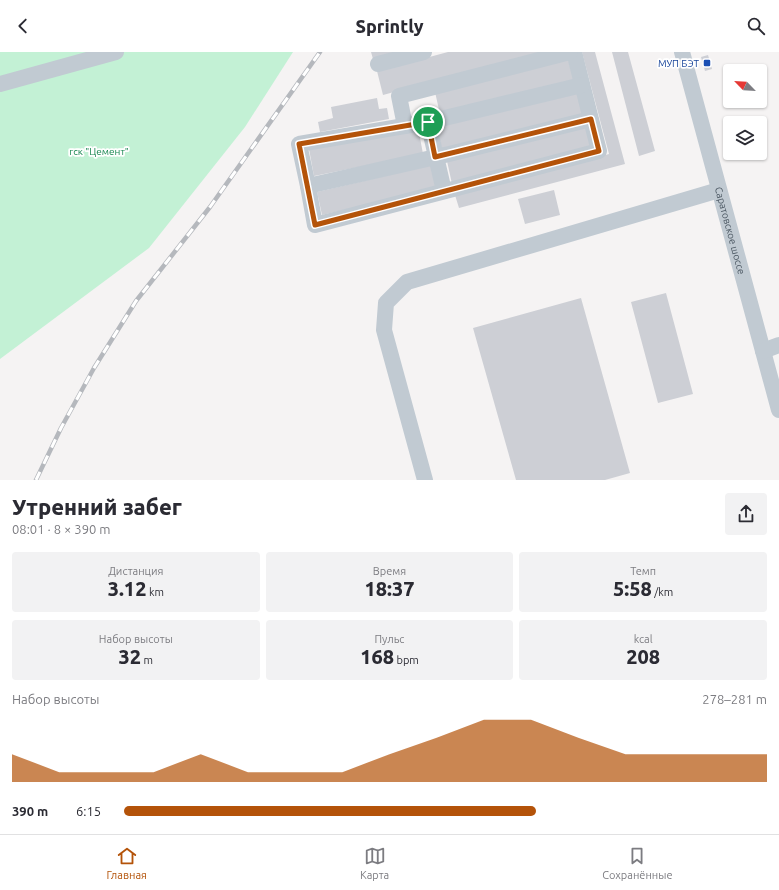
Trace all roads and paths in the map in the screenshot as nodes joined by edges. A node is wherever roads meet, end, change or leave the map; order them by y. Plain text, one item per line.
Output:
1 (116, 52) edge
2 (424, 52) edge
3 (570, 52) edge
4 (574, 52) edge
5 (682, 52) edge
6 (378, 64) dead end
7 (0, 84) edge
8 (582, 85) junction
9 (591, 119) junction
10 (428, 122) junction
11 (405, 126) junction
12 (435, 157) junction
13 (308, 186) junction
14 (719, 190) junction
15 (444, 191) junction
16 (779, 344) edge
17 (763, 351) junction
18 (779, 410) edge
19 (425, 480) edge

1 - 7 street
2 - 6 street
3 - 11 street
4 - 8 street
5 - 14 street, Саратовское шоссе
8 - 9 street
8 - 10 street
9 - 12 street
9 - 15 street
10 - 11 street
10 - 12 street
11 - 13 street
12 - 13 street
12 - 15 street
13 - 15 street
14 - 17 street, Саратовское шоссе
14 - 19 street
16 - 17 street
17 - 18 street, Саратовское шоссе

